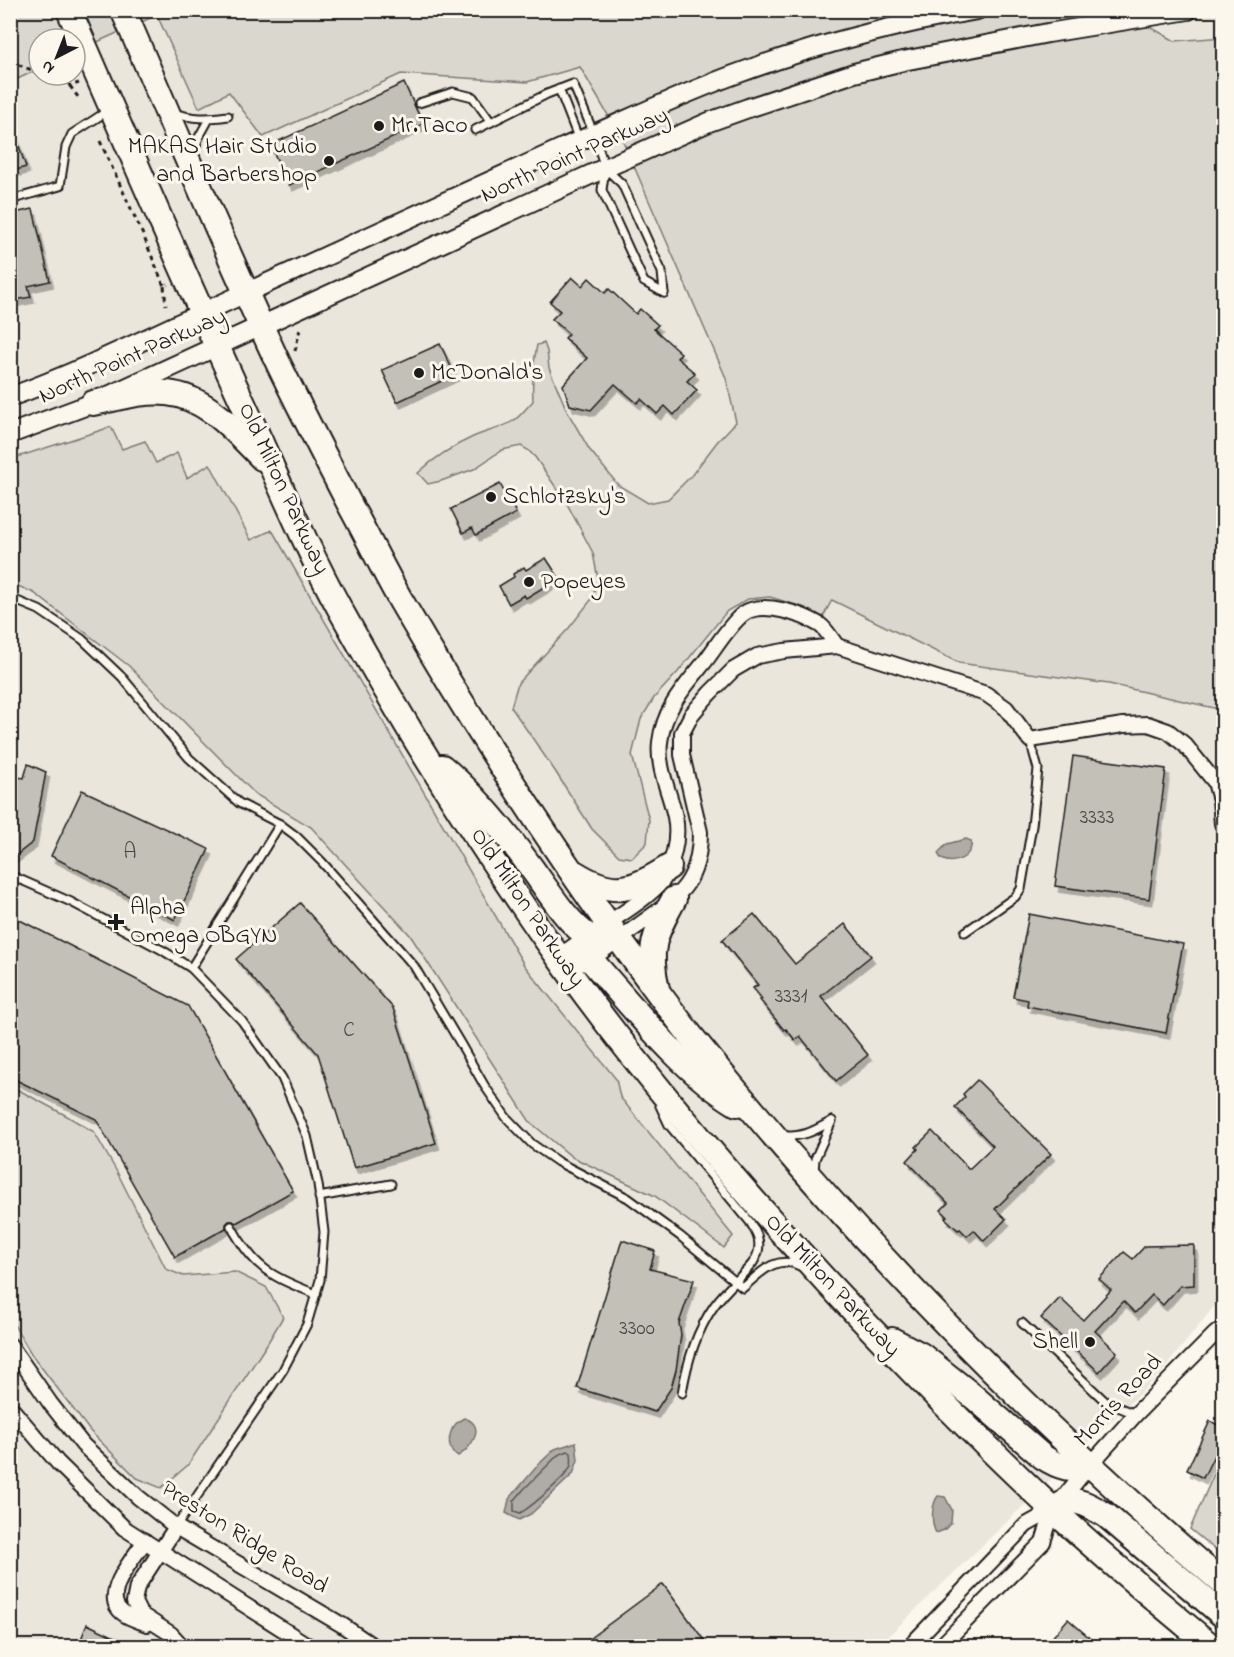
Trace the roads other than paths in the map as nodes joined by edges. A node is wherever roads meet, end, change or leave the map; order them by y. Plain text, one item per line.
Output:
1 (69, 10) edge
2 (123, 10) edge
3 (977, 10) edge
4 (1188, 10) edge
5 (1163, 12) edge
6 (560, 89) junction
7 (419, 103) dead end
8 (111, 109) junction
9 (168, 112) junction
10 (228, 116) dead end
11 (209, 119) junction
12 (491, 122) junction
13 (475, 130) dead end
14 (587, 138) junction
15 (190, 163) junction
16 (605, 168) junction
17 (10, 200) edge
18 (246, 294) junction
19 (202, 313) junction
20 (261, 326) junction
21 (217, 346) junction
22 (10, 397) edge
23 (93, 403) junction
24 (10, 434) edge
25 (272, 467) junction
26 (10, 598) edge
27 (837, 646) junction
28 (1030, 740) junction
29 (421, 750) junction
30 (280, 824) junction
31 (1222, 824) edge
32 (669, 867) junction
33 (570, 870) junction
34 (10, 875) edge
35 (674, 899) junction
36 (605, 932) junction
37 (965, 932) dead end
38 (591, 960) junction
39 (565, 966) junction
40 (191, 968) junction
41 (659, 994) junction
42 (643, 1068) junction
43 (757, 1116) junction
44 (774, 1135) junction
45 (813, 1181) junction
46 (391, 1184) dead end
47 (320, 1197) junction
48 (231, 1226) dead end
49 (736, 1281) junction
50 (831, 1288) junction
51 (316, 1294) junction
52 (1022, 1323) dead end
53 (869, 1327) junction
54 (1224, 1327) edge
55 (10, 1345) edge
56 (682, 1393) dead end
57 (10, 1407) edge
58 (1136, 1414) junction
59 (1090, 1465) junction
60 (1053, 1510) junction
61 (176, 1527) junction
62 (145, 1541) junction
63 (160, 1550) junction
64 (1224, 1584) edge
65 (1224, 1616) edge
66 (171, 1634) junction
67 (1211, 1646) edge
68 (182, 1647) edge
69 (309, 1647) edge
70 (373, 1647) edge
71 (910, 1647) edge
72 (941, 1647) edge

1 - 8 highway, Old Milton Parkway
2 - 9 highway, Old Milton Parkway
3 - 14 street, North Point Parkway
4 - 5 street, North Point Parkway
5 - 16 street, North Point Parkway
6 - 12 lane
6 - 14 lane
6 - 14 lane
7 - 12 lane
8 - 17 lane
8 - 19 highway, Old Milton Parkway
9 - 11 lane
9 - 15 highway, Old Milton Parkway
10 - 11 lane
11 - 15 lane
12 - 13 lane
14 - 16 lane
14 - 18 street, North Point Parkway
15 - 18 highway, Old Milton Parkway
16 - 16 lane
16 - 20 street, North Point Parkway
18 - 19 street, North Point Parkway
18 - 20 highway, Old Milton Parkway
19 - 21 highway, Old Milton Parkway
19 - 22 street, North Point Parkway
20 - 21 street, North Point Parkway
20 - 33 highway, Old Milton Parkway
21 - 23 street, North Point Parkway
21 - 25 highway, Old Milton Parkway
23 - 24 street, North Point Parkway
23 - 25 highway
25 - 29 highway, Old Milton Parkway
26 - 30 lane
27 - 28 street
27 - 32 street
27 - 35 street
28 - 31 street
28 - 37 lane
29 - 36 highway
29 - 39 highway, Old Milton Parkway
30 - 40 lane
30 - 49 lane
32 - 33 highway
32 - 36 street
33 - 36 highway, Old Milton Parkway
34 - 40 lane
35 - 36 street
35 - 41 highway
36 - 38 street
36 - 39 street
36 - 41 highway, Old Milton Parkway
38 - 39 highway
38 - 43 highway
39 - 42 highway, Old Milton Parkway
40 - 47 lane
41 - 43 highway, Old Milton Parkway
42 - 49 lane
42 - 50 highway, Old Milton Parkway
43 - 44 highway, Old Milton Parkway
44 - 45 highway, Old Milton Parkway
44 - 45 lane
45 - 59 highway, Old Milton Parkway
46 - 47 lane
47 - 51 lane
48 - 51 lane
49 - 50 lane
49 - 56 lane
50 - 53 highway, Old Milton Parkway
51 - 61 lane
52 - 58 lane
53 - 59 highway
53 - 60 highway, Old Milton Parkway
54 - 58 street, Morris Road
55 - 61 street, Preston Ridge Road
57 - 62 street
58 - 59 street, Morris Road
59 - 60 street, Morris Road
59 - 64 highway, Old Milton Parkway
60 - 65 highway
60 - 67 highway, Old Milton Parkway
60 - 71 street, Morris Road
60 - 72 street, Morris Road
61 - 63 street
61 - 70 street, Preston Ridge Road
62 - 63 street
62 - 66 street
63 - 66 street
63 - 69 street
66 - 68 street

